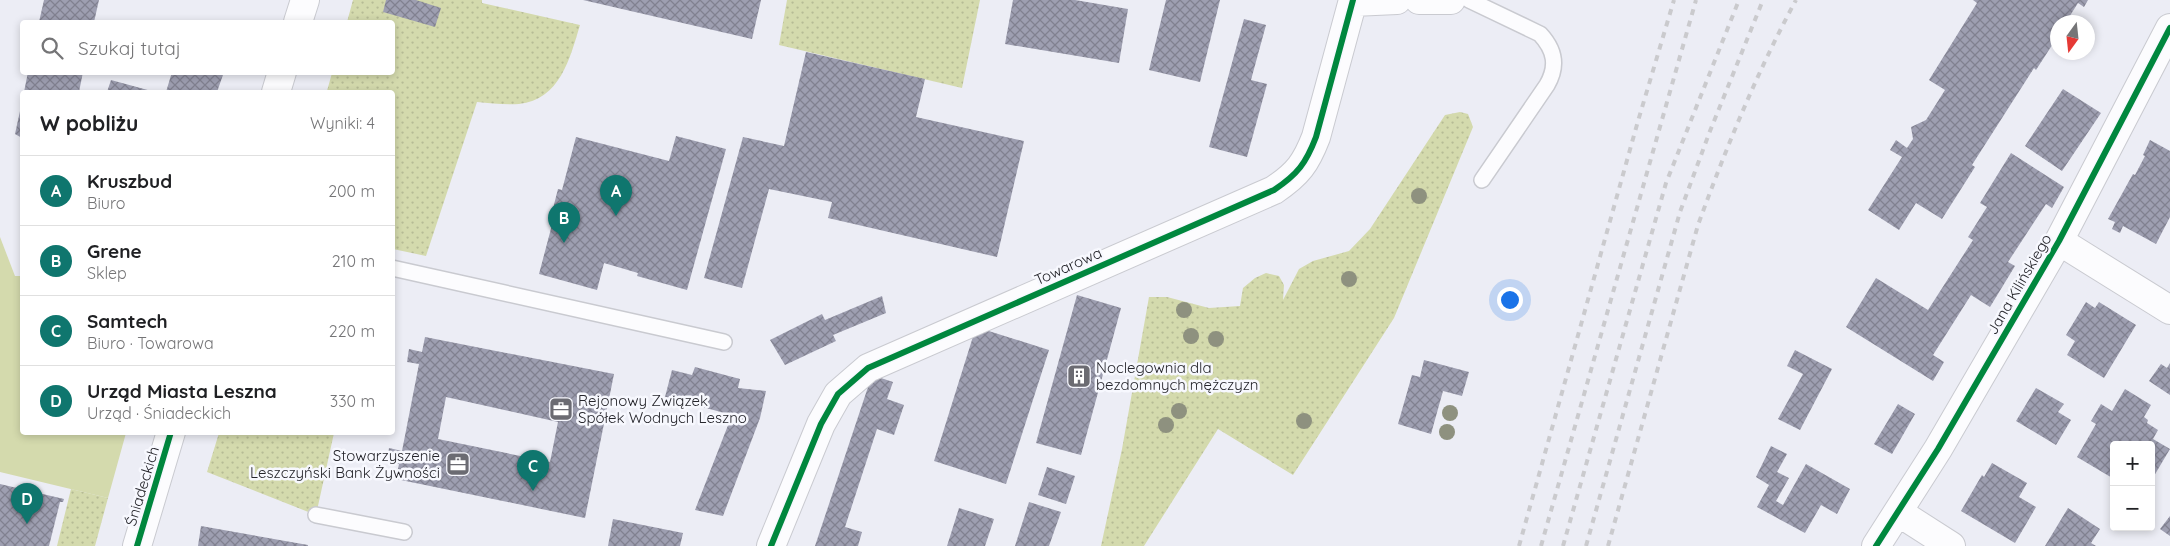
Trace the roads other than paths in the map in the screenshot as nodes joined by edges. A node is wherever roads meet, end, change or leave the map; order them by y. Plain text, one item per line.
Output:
1 (305, 0) edge
2 (1397, 0) edge
3 (1419, 0) edge
4 (1452, 0) edge
5 (1469, 0) edge
6 (1353, 1) edge
7 (299, 20) edge
8 (2170, 28) edge
9 (281, 75) edge
10 (277, 90) edge
11 (1482, 180) dead end
12 (2059, 241) junction
13 (395, 269) edge
14 (2170, 310) edge
15 (724, 342) dead end
16 (170, 435) edge
17 (1898, 512) junction
18 (316, 516) dead end
19 (404, 532) dead end
20 (137, 546) edge
21 (771, 546) edge
22 (1876, 546) edge
23 (1951, 546) edge

1 - 7 street
2 - 6 street, Towarowa
3 - 4 street
5 - 11 lane
6 - 21 street, Towarowa
8 - 12 street, Jana Kilińskiego
9 - 10 street
12 - 14 street
12 - 17 street, Jana Kilińskiego
13 - 15 lane
16 - 20 street, Śniadeckich
17 - 22 street, Jana Kilińskiego
17 - 23 street
18 - 19 lane

